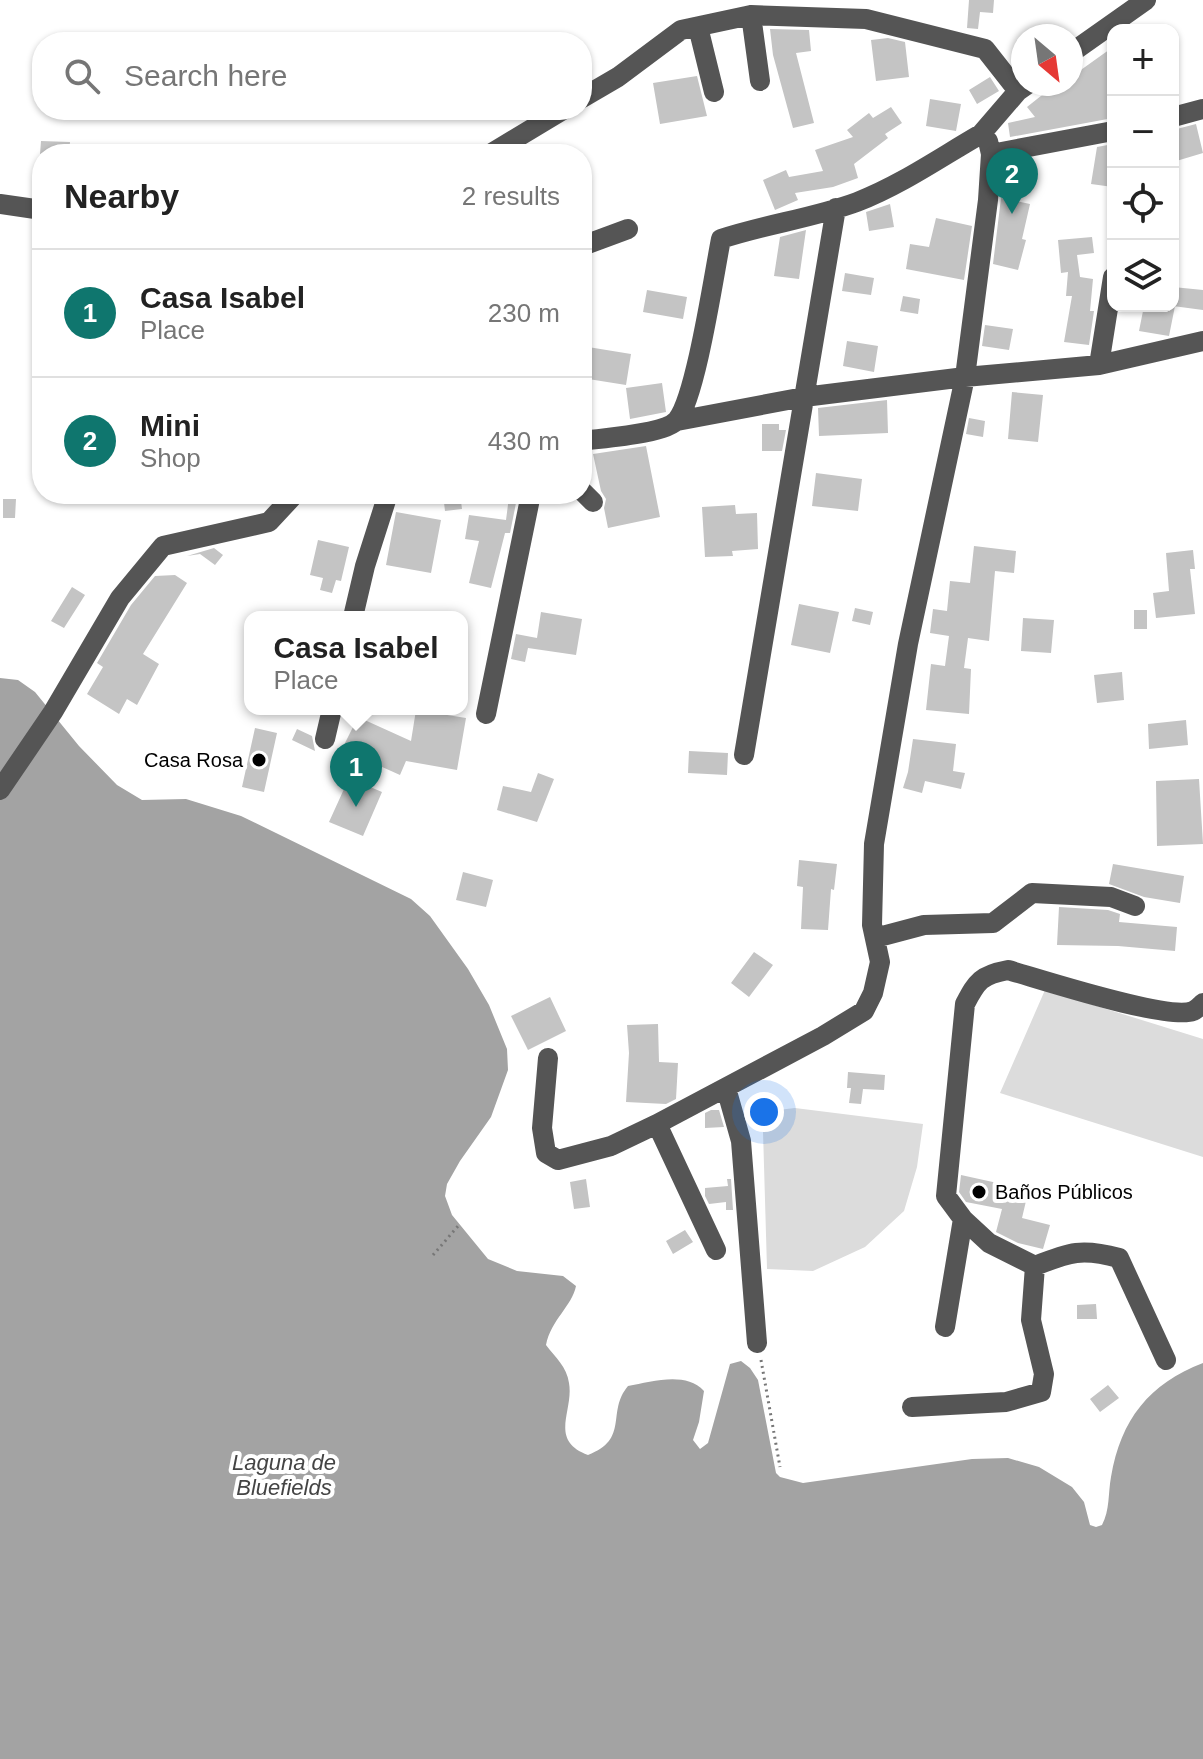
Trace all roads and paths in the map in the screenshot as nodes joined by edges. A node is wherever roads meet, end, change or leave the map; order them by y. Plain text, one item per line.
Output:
1 (1146, 0) edge
2 (751, 15) junction
3 (698, 27) junction
4 (1083, 45) edge
5 (1011, 76) edge
6 (760, 81) dead end
7 (592, 92) edge
8 (714, 92) dead end
9 (1016, 96) edge
10 (1203, 109) edge
11 (1179, 115) edge
12 (546, 120) edge
13 (1107, 132) edge
14 (981, 134) junction
15 (507, 144) edge
16 (991, 154) junction
17 (0, 204) edge
18 (836, 208) junction
19 (32, 209) edge
20 (628, 229) dead end
21 (592, 242) edge
22 (1107, 312) edge
23 (1203, 341) edge
24 (1099, 365) junction
25 (965, 377) junction
26 (804, 397) junction
27 (677, 421) junction
28 (592, 440) edge
29 (286, 504) edge
30 (385, 504) edge
31 (529, 504) edge
32 (354, 611) edge
33 (486, 714) dead end
34 (331, 715) edge
35 (325, 739) dead end
36 (744, 755) dead end
37 (0, 790) edge
38 (1135, 906) dead end
39 (875, 938) junction
40 (1203, 1003) edge
41 (548, 1058) dead end
42 (726, 1088) junction
43 (657, 1124) junction
44 (963, 1219) junction
45 (459, 1225) dead end
46 (716, 1250) dead end
47 (433, 1255) dead end
48 (1035, 1266) junction
49 (945, 1327) dead end
50 (757, 1343) joint
51 (1166, 1360) dead end
52 (912, 1407) dead end
53 (780, 1467) dead end

1 - 4 street
2 - 3 street
2 - 5 street
2 - 6 street
3 - 7 street
3 - 8 street
9 - 14 street
10 - 11 street
12 - 15 street
13 - 16 street
14 - 16 street
14 - 18 street
16 - 25 street
17 - 19 street
18 - 26 street
18 - 27 street
20 - 21 street
22 - 24 street
23 - 24 street
24 - 25 street
25 - 26 street
25 - 39 street
26 - 27 street
26 - 36 street
27 - 28 street
29 - 37 street
30 - 32 street
31 - 33 street
34 - 35 street
38 - 39 street
39 - 42 street
40 - 44 street
41 - 43 street
42 - 43 street
42 - 50 street
43 - 46 street
44 - 48 street
44 - 49 street
45 - 47 path
48 - 51 street
48 - 52 street
50 - 53 path

